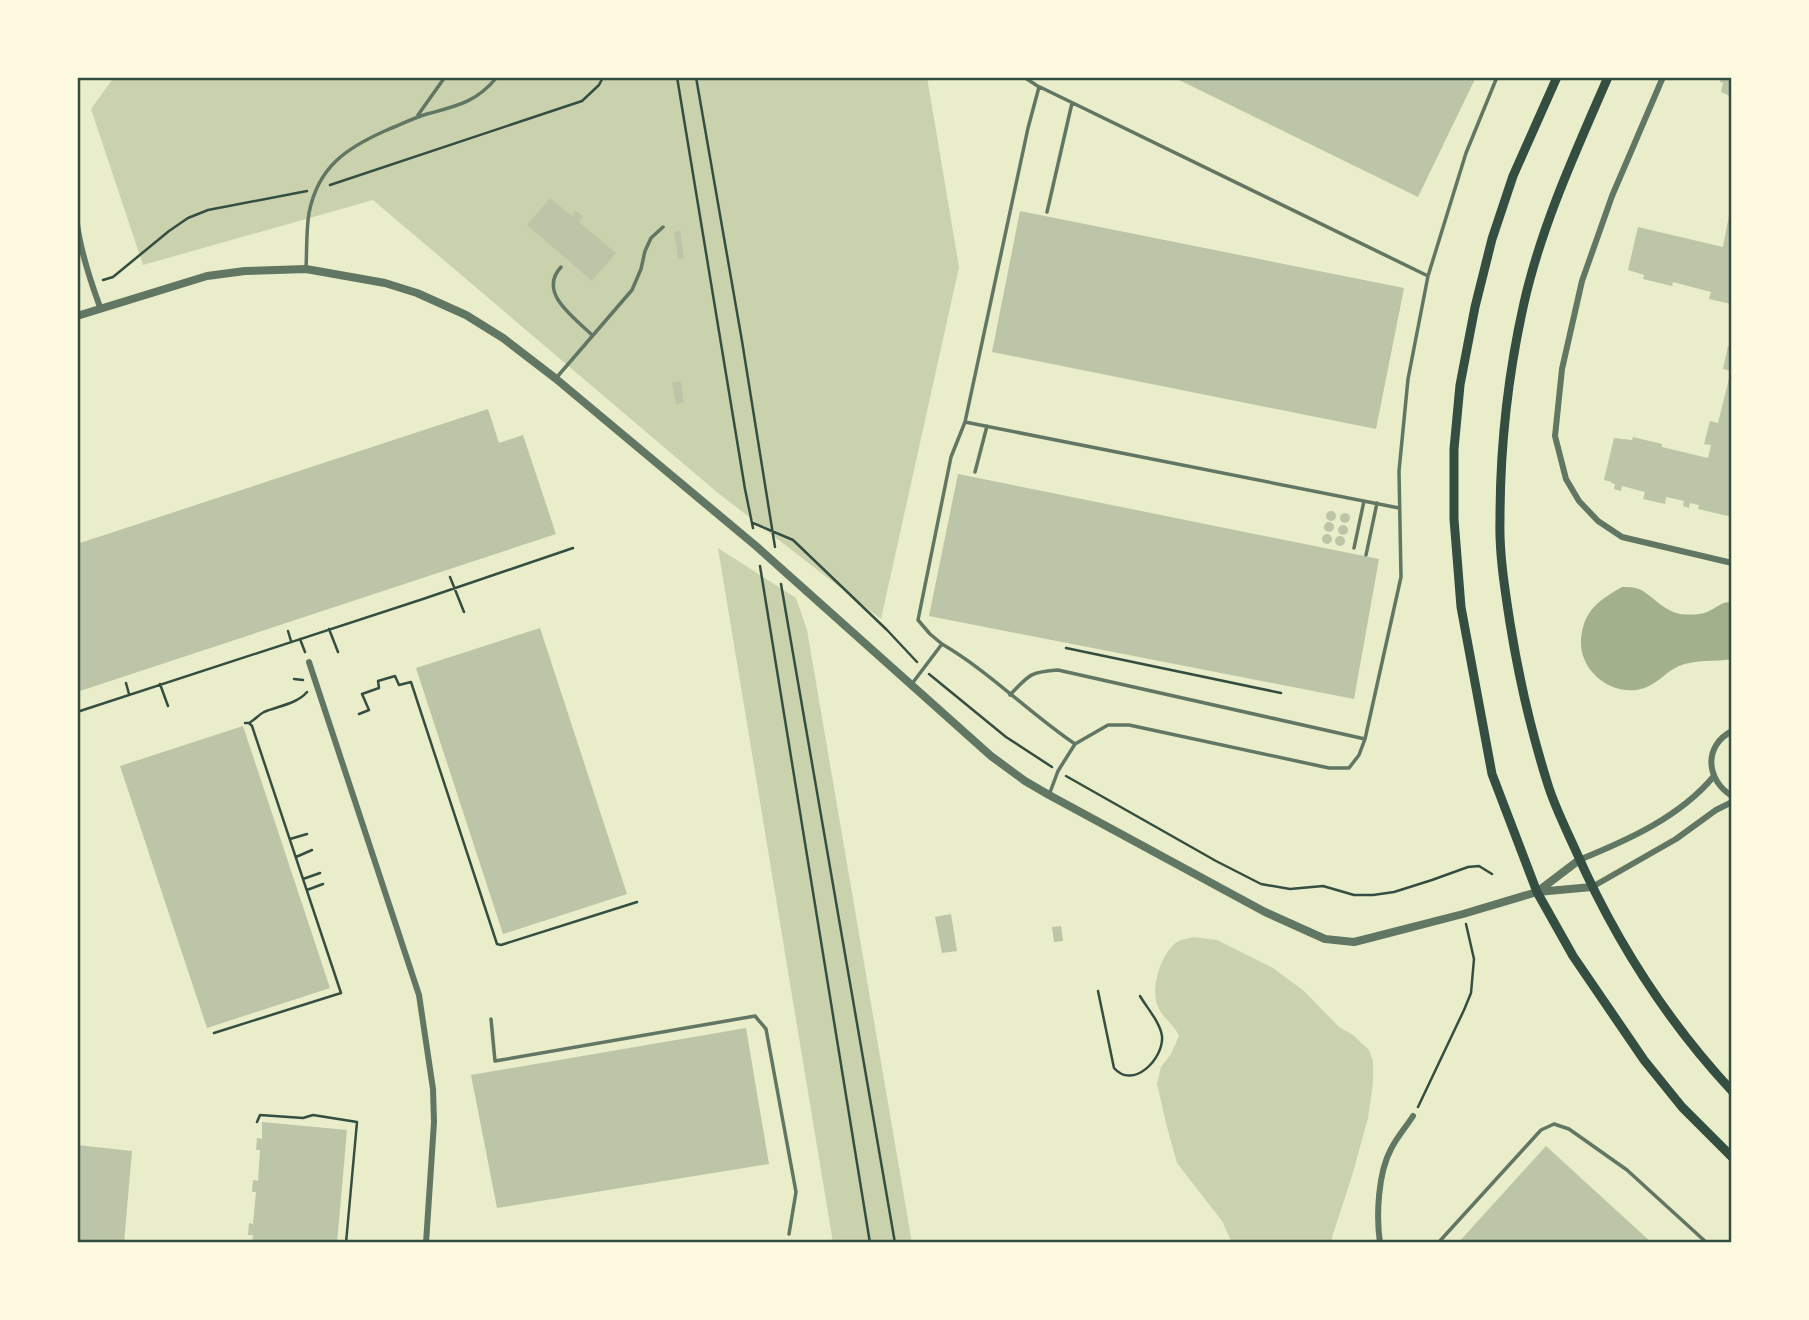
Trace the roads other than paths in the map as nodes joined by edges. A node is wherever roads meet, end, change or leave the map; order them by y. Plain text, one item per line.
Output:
1 (445, 77) edge
2 (497, 77) edge
3 (1024, 77) edge
4 (1497, 77) edge
5 (1557, 77) edge
6 (1608, 77) edge
7 (1664, 77) edge
8 (1039, 87) junction
9 (1072, 103) junction
10 (417, 117) junction
11 (1047, 212) dead end
12 (77, 224) edge
13 (663, 227) dead end
14 (561, 267) dead end
15 (306, 269) junction
16 (1428, 276) junction
17 (100, 307) junction
18 (77, 316) edge
19 (592, 335) junction
20 (555, 378) junction
21 (965, 422) junction
22 (987, 426) junction
23 (975, 472) dead end
24 (1364, 501) junction
25 (1377, 503) junction
26 (1400, 508) junction
27 (1354, 548) dead end
28 (1366, 555) dead end
29 (1732, 564) edge
30 (942, 644) junction
31 (308, 659) road end
32 (911, 685) junction
33 (1010, 695) junction
34 (1732, 731) edge
35 (1365, 739) junction
36 (1075, 744) junction
37 (1714, 776) junction
38 (1049, 795) junction
39 (1732, 796) edge
40 (1732, 802) edge
41 (1579, 860) junction
42 (1592, 887) junction
43 (1537, 892) junction
44 (491, 1019) dead end
45 (1732, 1091) edge
46 (1413, 1116) road end
47 (1732, 1157) edge
48 (789, 1234) dead end
49 (426, 1243) edge
50 (1380, 1243) edge
51 (1438, 1243) edge
52 (1707, 1243) edge

1 - 10 lane
2 - 10 lane
3 - 8 lane
4 - 16 lane
5 - 43 main road
6 - 41 main road
7 - 29 street
8 - 9 lane
8 - 21 lane
9 - 11 lane
9 - 16 lane
10 - 15 lane
12 - 17 street
13 - 19 lane
14 - 19 lane
15 - 17 street
15 - 20 street
16 - 26 lane
17 - 18 street
19 - 20 lane
20 - 32 street
21 - 22 lane
21 - 30 lane
22 - 23 lane
22 - 24 lane
24 - 25 lane
24 - 27 lane
25 - 26 lane
25 - 28 lane
26 - 35 lane
30 - 32 lane
30 - 33 lane
31 - 49 street
32 - 38 street
33 - 35 lane
33 - 36 lane
34 - 37 street
35 - 36 lane
36 - 38 lane
37 - 39 street
37 - 41 street
38 - 43 street
40 - 42 street
41 - 42 main road
41 - 43 street
42 - 43 street
42 - 45 main road
43 - 47 main road
44 - 48 lane
46 - 50 street
51 - 52 lane

